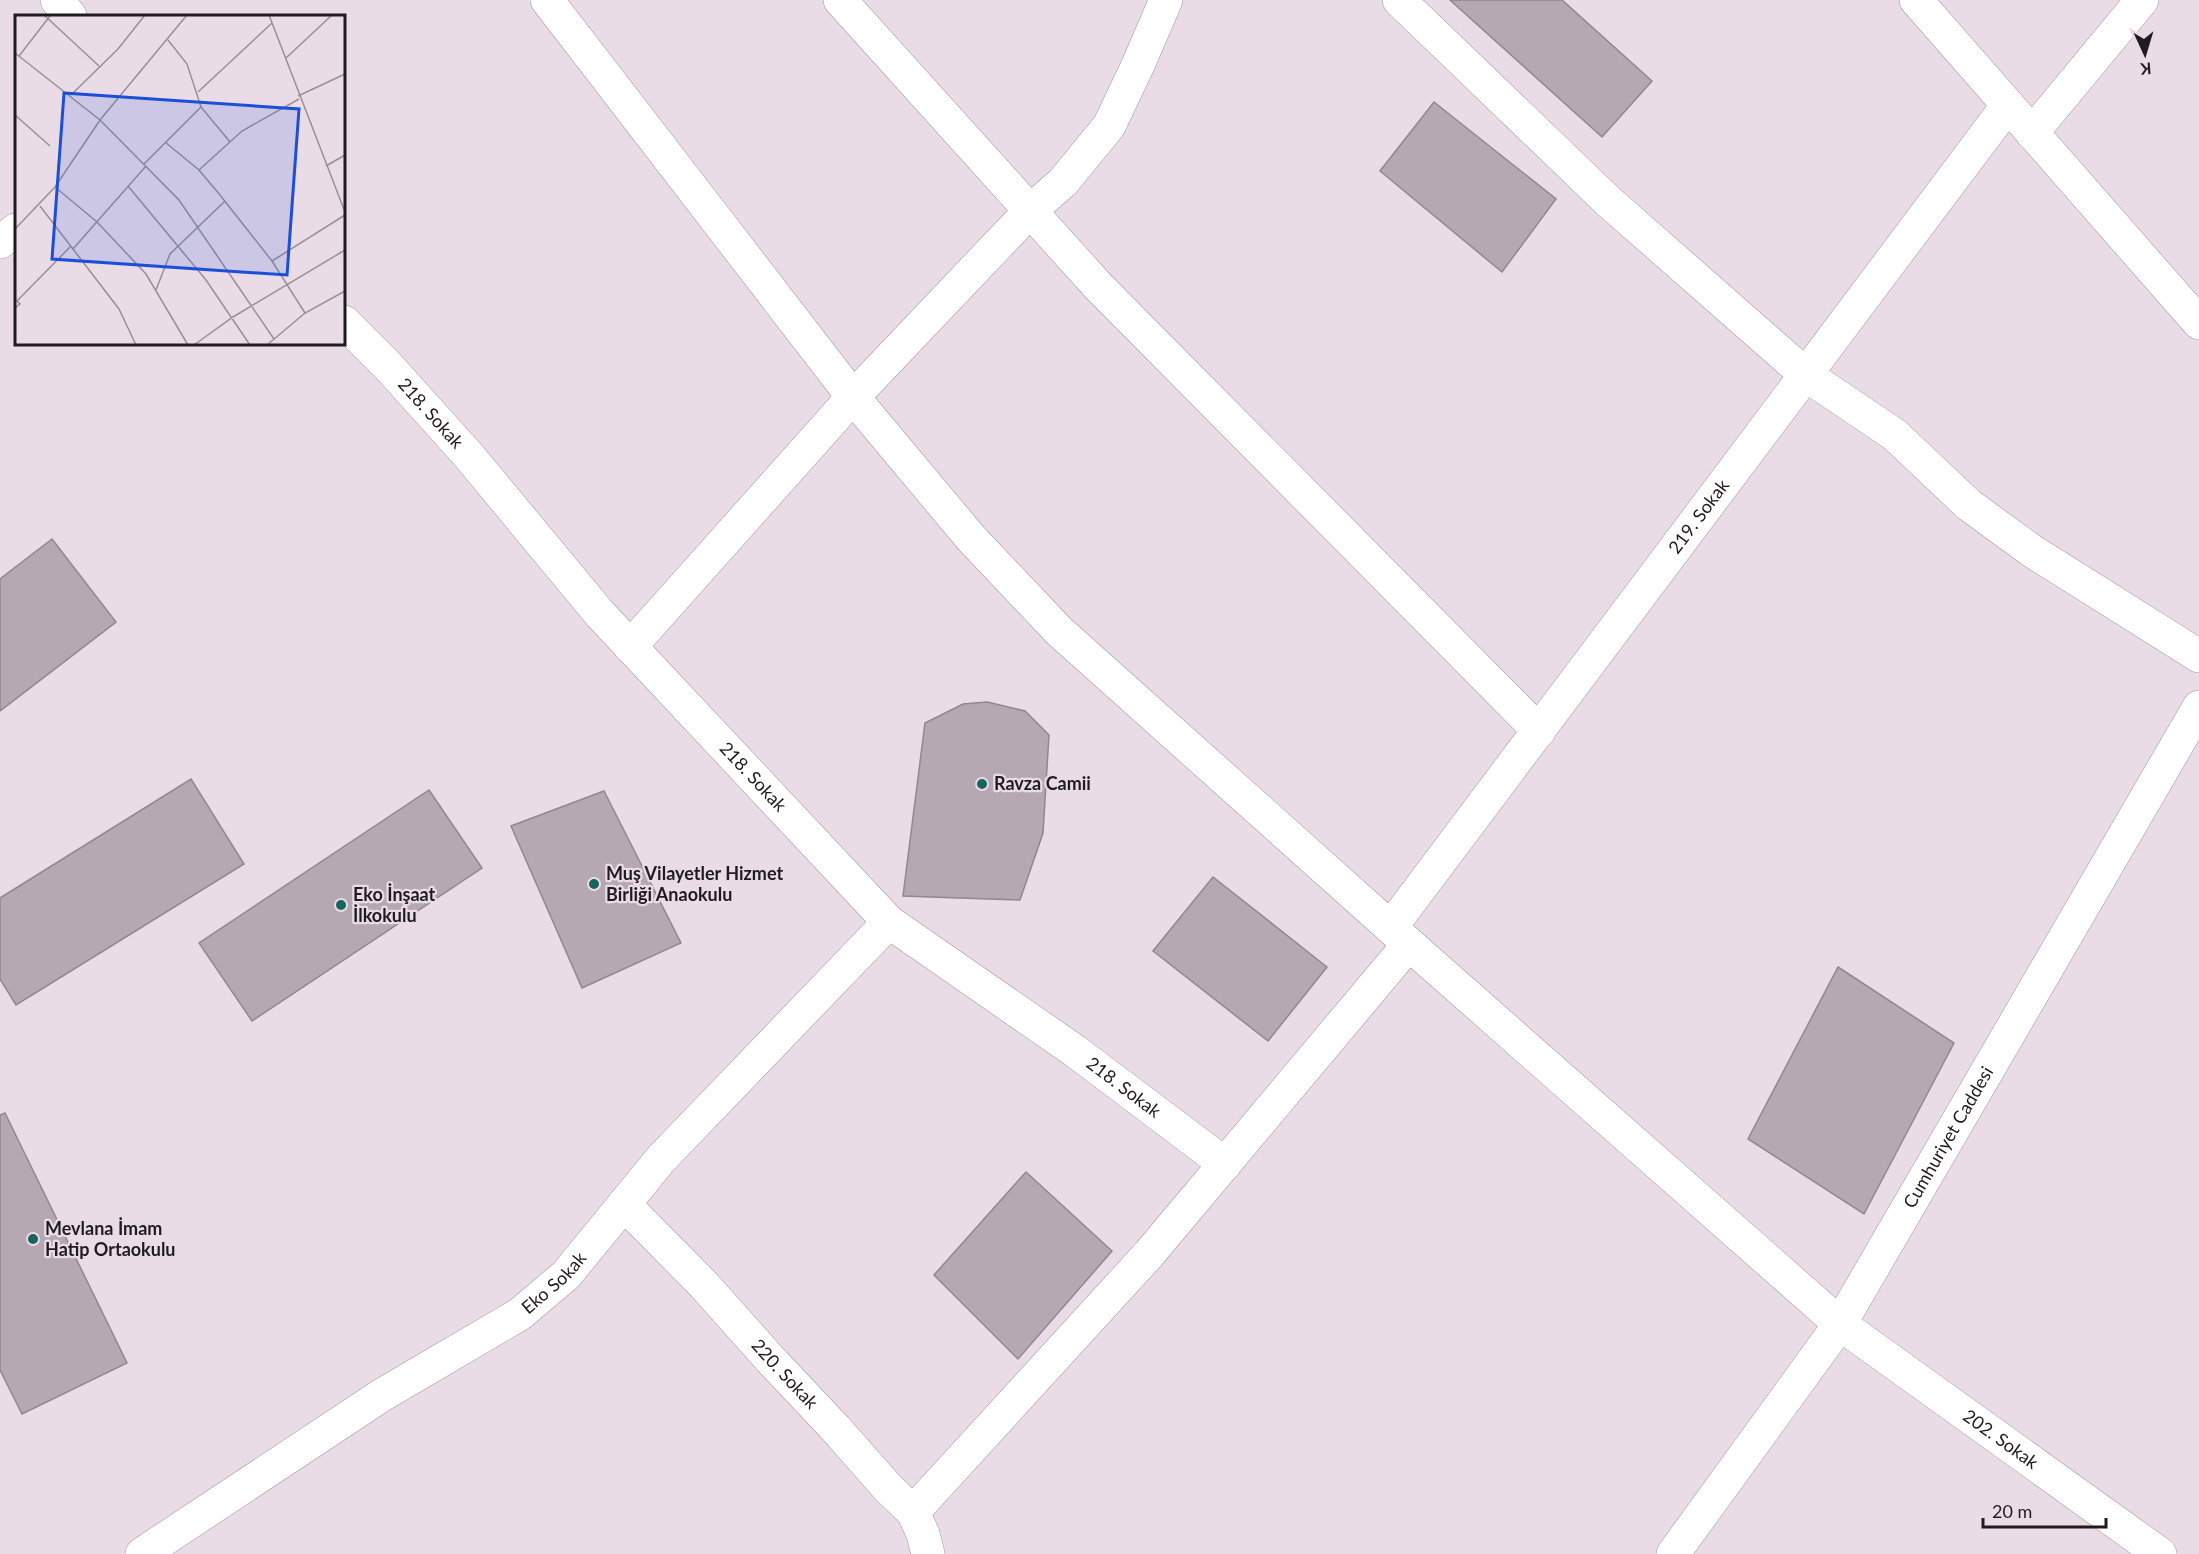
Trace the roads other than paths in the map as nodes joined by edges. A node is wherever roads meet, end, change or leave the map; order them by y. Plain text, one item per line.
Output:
1 (57, 0) edge
2 (547, 0) edge
3 (840, 0) edge
4 (1166, 0) edge
5 (1399, 0) edge
6 (1916, 0) edge
7 (2142, 0) edge
8 (69, 15) edge
9 (2008, 105) junction
10 (2032, 133) junction
11 (1029, 212) junction
12 (15, 231) edge
13 (0, 242) edge
14 (345, 323) edge
15 (2199, 323) edge
16 (1806, 375) junction
17 (853, 397) junction
18 (630, 647) junction
19 (2199, 656) edge
20 (2199, 707) edge
21 (1539, 731) junction
22 (889, 922) junction
23 (1400, 936) junction
24 (1225, 1164) junction
25 (624, 1204) junction
26 (1840, 1324) junction
27 (913, 1512) junction
28 (2138, 1548) edge
29 (142, 1554) edge
30 (928, 1554) edge
31 (1673, 1554) edge

1 - 8 street
2 - 17 street, 202. Sokak
3 - 11 street
4 - 11 street
5 - 16 street
6 - 9 street
7 - 10 street
9 - 10 street
9 - 16 street, 219. Sokak
10 - 15 street
11 - 17 street
11 - 21 street
12 - 13 street
14 - 18 street, 218. Sokak
16 - 19 street
16 - 21 street, 219. Sokak
17 - 18 street
17 - 23 street, 202. Sokak
18 - 22 street, 218. Sokak
20 - 26 street, Cumhuriyet Caddesi
21 - 23 street, 219. Sokak
22 - 24 street, 218. Sokak
22 - 25 street, Eko Sokak
23 - 24 street, 219. Sokak
23 - 26 street, 202. Sokak
24 - 27 street, 219. Sokak
25 - 27 street, 220. Sokak
25 - 29 street, Eko Sokak
26 - 28 street, 202. Sokak
26 - 31 street, Cumhuriyet Caddesi
27 - 30 street, 220. Sokak

